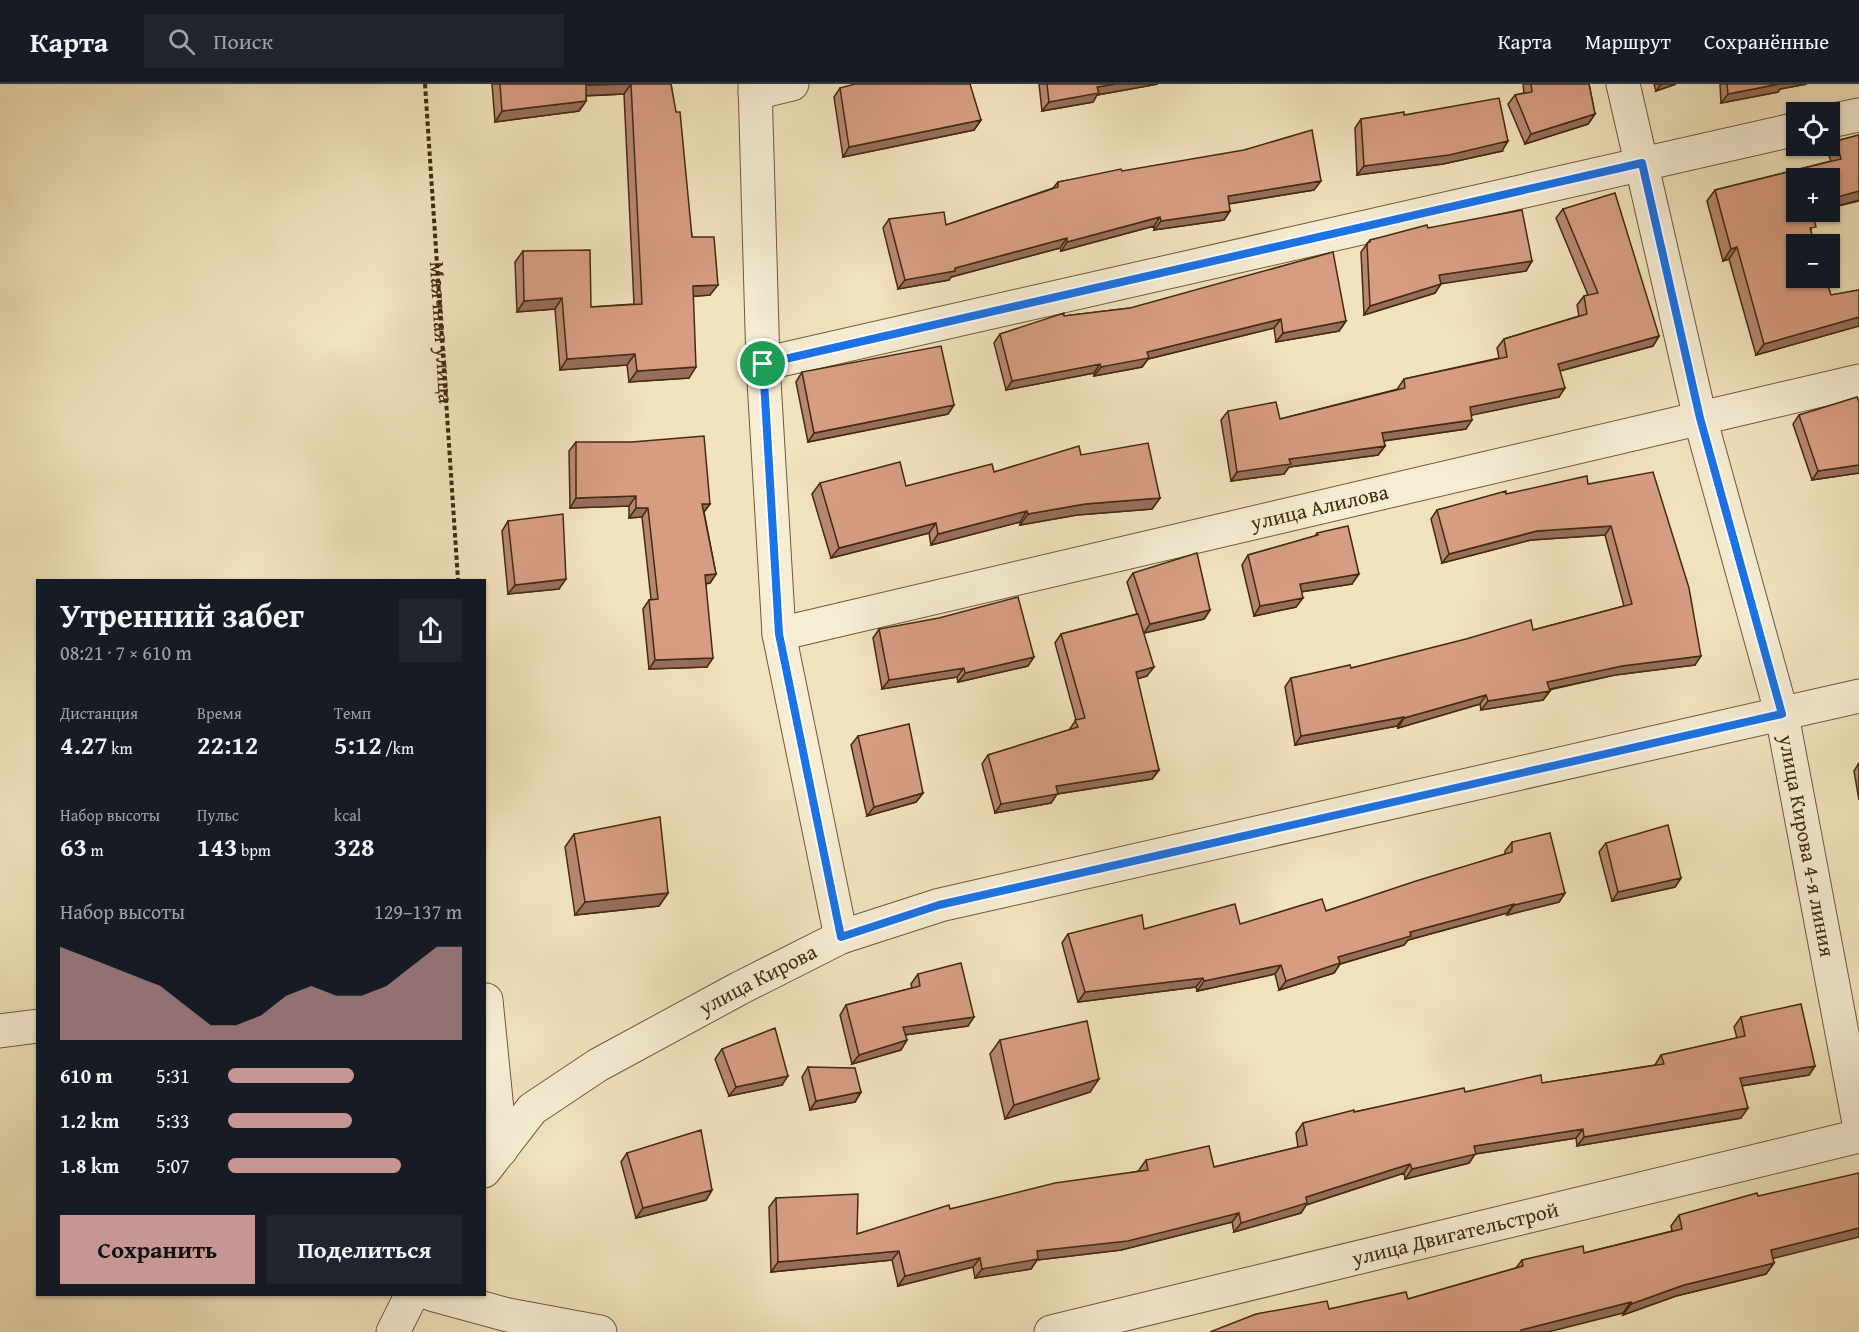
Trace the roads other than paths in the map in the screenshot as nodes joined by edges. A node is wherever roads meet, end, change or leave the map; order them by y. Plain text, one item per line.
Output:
1 (792, 84) edge
2 (1623, 84) edge
3 (755, 88) edge
4 (1859, 115) edge
5 (1840, 119) edge
6 (1786, 131) edge
7 (1642, 163) junction
8 (763, 364) junction
9 (1859, 381) edge
10 (1700, 418) junction
11 (779, 634) junction
12 (1859, 696) edge
13 (1782, 714) junction
14 (841, 937) junction
15 (486, 1020) edge
16 (36, 1026) edge
17 (0, 1031) edge
18 (1859, 1123) edge
19 (1859, 1136) edge
20 (493, 1160) edge
21 (410, 1296) edge
22 (438, 1296) edge
23 (393, 1332) edge
24 (600, 1332) edge
25 (1051, 1332) edge

1 - 3 street
2 - 7 street, улица Кирова 4-я линия
3 - 8 street
4 - 5 street
6 - 7 street
7 - 8 street
7 - 10 street, улица Кирова 4-я линия
8 - 11 street
9 - 10 street, улица Алилова
10 - 11 street, улица Алилова
10 - 13 street, улица Кирова 4-я линия
11 - 14 street
12 - 13 street, улица Кирова
13 - 14 street, улица Кирова
13 - 18 street, улица Кирова 4-я линия
14 - 20 street, улица Кирова
15 - 20 street
16 - 17 street
19 - 25 street, улица Двигательстрой
21 - 23 street
22 - 24 street

